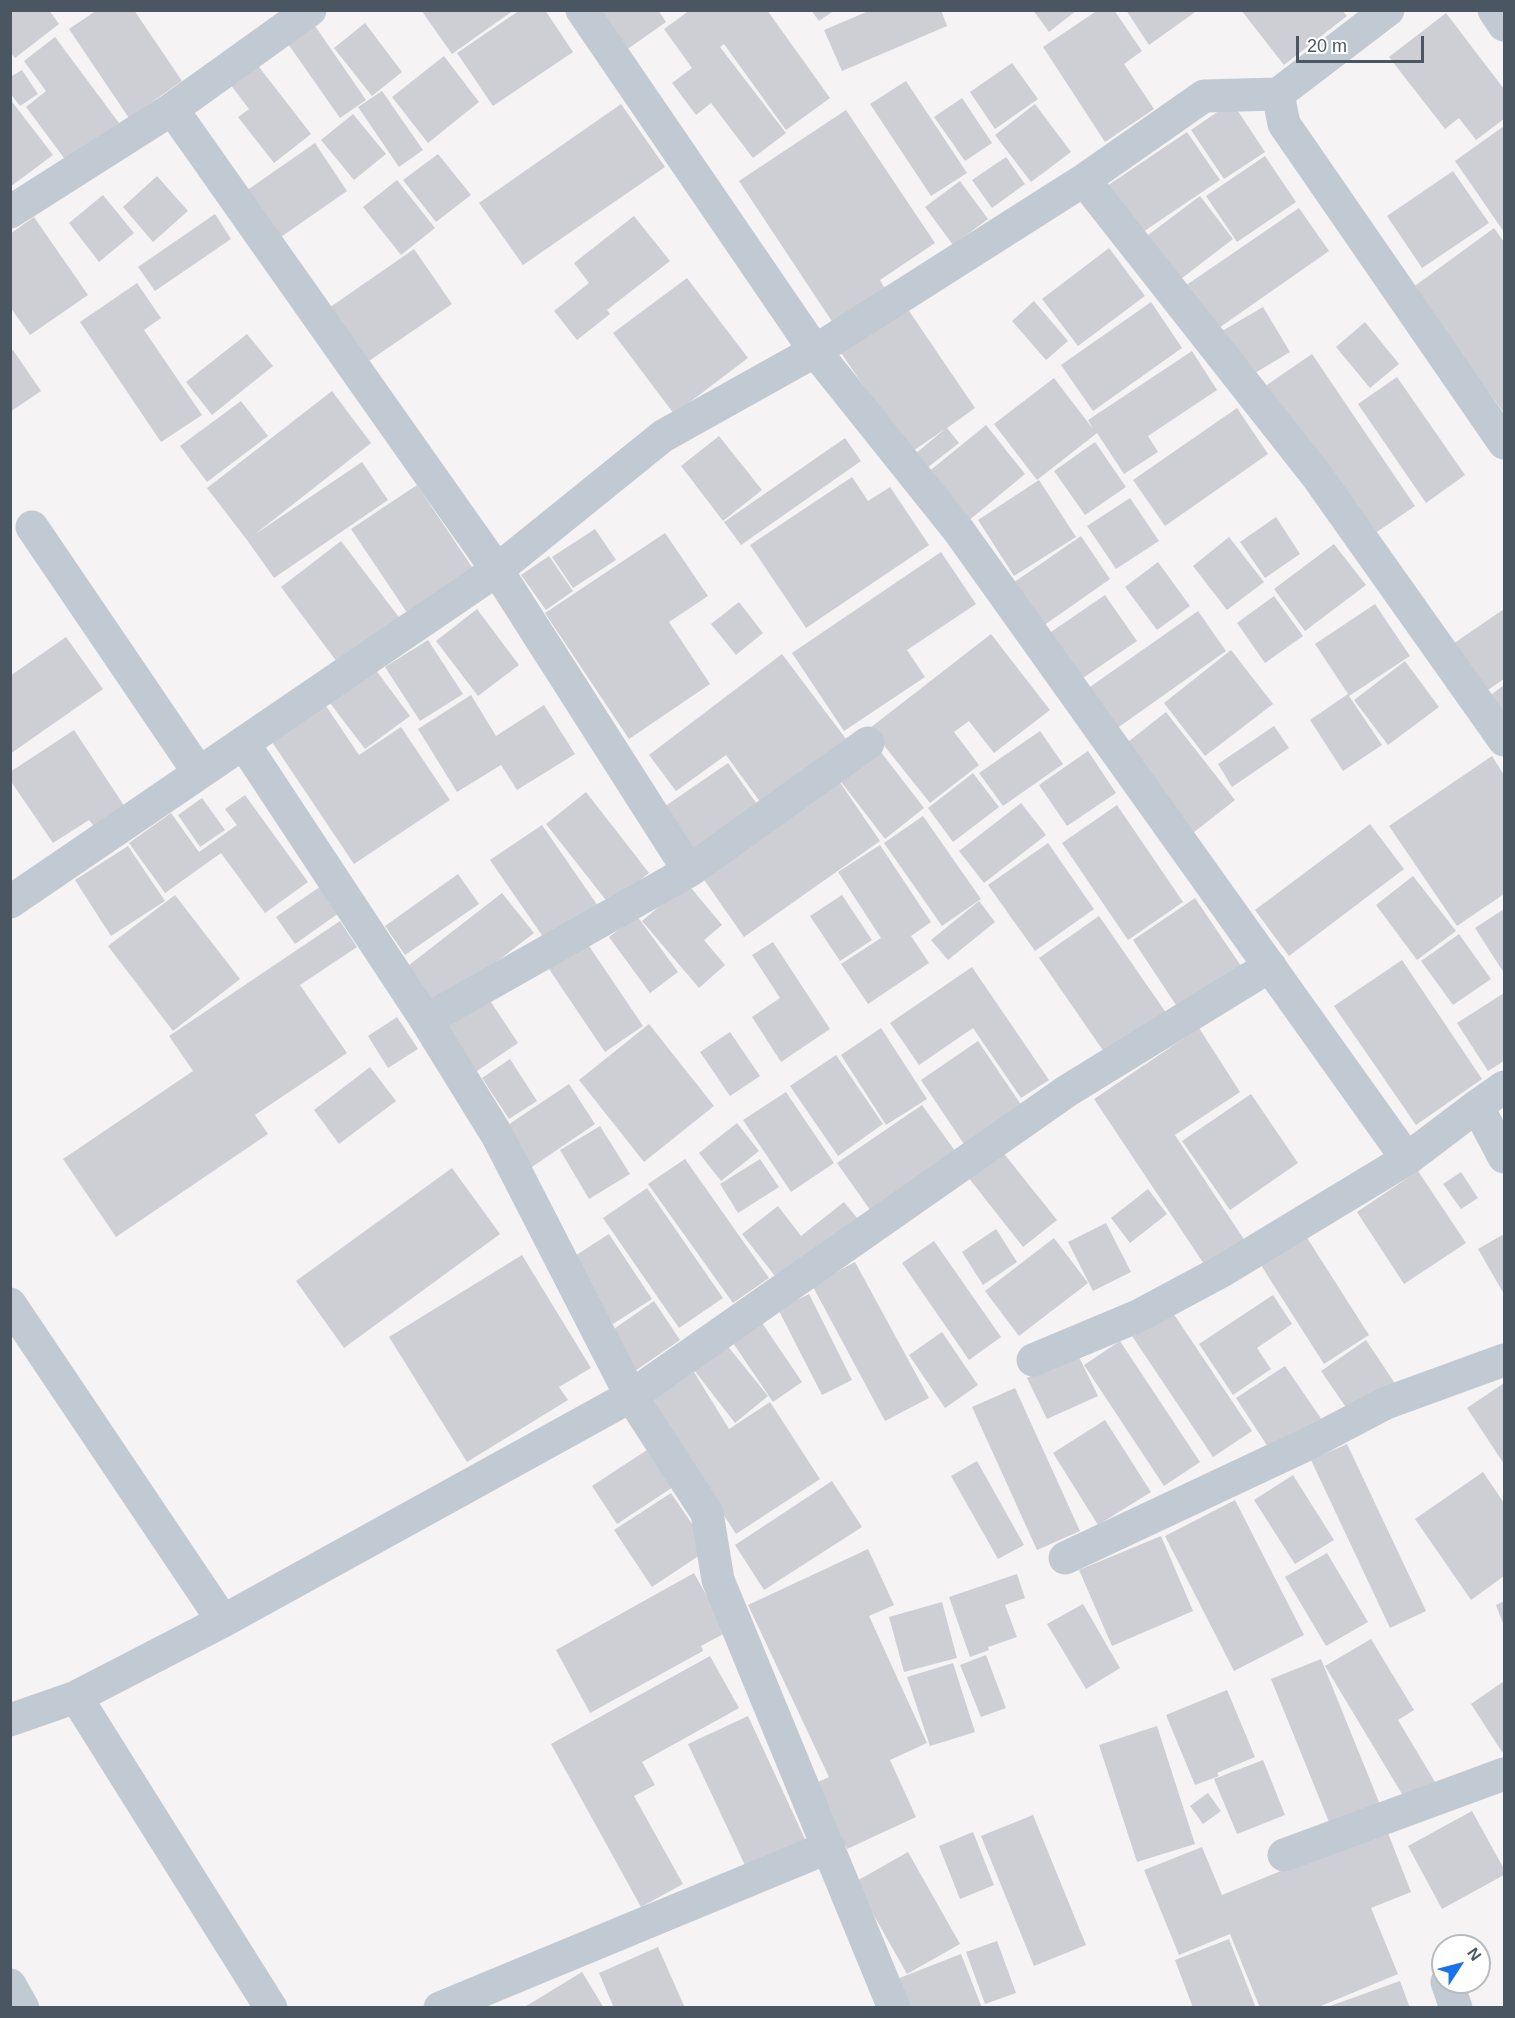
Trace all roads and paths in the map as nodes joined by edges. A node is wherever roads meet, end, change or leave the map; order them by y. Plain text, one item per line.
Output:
1 (310, 10) edge
2 (582, 10) edge
3 (1388, 10) edge
4 (1494, 10) edge
5 (1504, 25) edge
6 (1278, 94) junction
7 (172, 109) junction
8 (1084, 180) junction
9 (10, 212) edge
10 (815, 351) junction
11 (1504, 443) edge
12 (32, 527) dead end
13 (497, 570) junction
14 (1504, 740) edge
15 (868, 743) dead end
16 (244, 744) junction
17 (199, 773) junction
18 (689, 871) junction
19 (10, 902) edge
20 (1270, 966) junction
21 (426, 1020) junction
22 (1504, 1088) edge
23 (1477, 1106) junction
24 (1504, 1157) edge
25 (1407, 1159) junction
26 (10, 1304) edge
27 (1033, 1360) dead end
28 (1504, 1360) edge
29 (631, 1396) junction
30 (1065, 1558) dead end
31 (223, 1620) junction
32 (76, 1697) junction
33 (10, 1720) edge
34 (1504, 1774) edge
35 (829, 1847) junction
36 (1284, 1855) dead end
37 (10, 1985) edge
38 (23, 2007) edge
39 (271, 2007) edge
40 (440, 2007) edge
41 (894, 2007) edge

1 - 7 street
2 - 10 street
3 - 6 street
4 - 5 street
6 - 8 street
6 - 11 street
7 - 9 street
7 - 13 street
8 - 10 street
8 - 14 street
10 - 13 street
10 - 20 street
12 - 17 street
13 - 16 street
13 - 18 street
15 - 18 street
16 - 17 street
16 - 21 street
17 - 19 street
18 - 21 street
20 - 25 street
20 - 29 street
21 - 29 street
22 - 23 street
23 - 24 street
23 - 25 street
25 - 27 street
26 - 31 street
28 - 30 street
29 - 31 street
29 - 35 street
31 - 32 street
32 - 33 street
32 - 39 street
34 - 36 street
35 - 40 street
35 - 41 street
37 - 38 street

